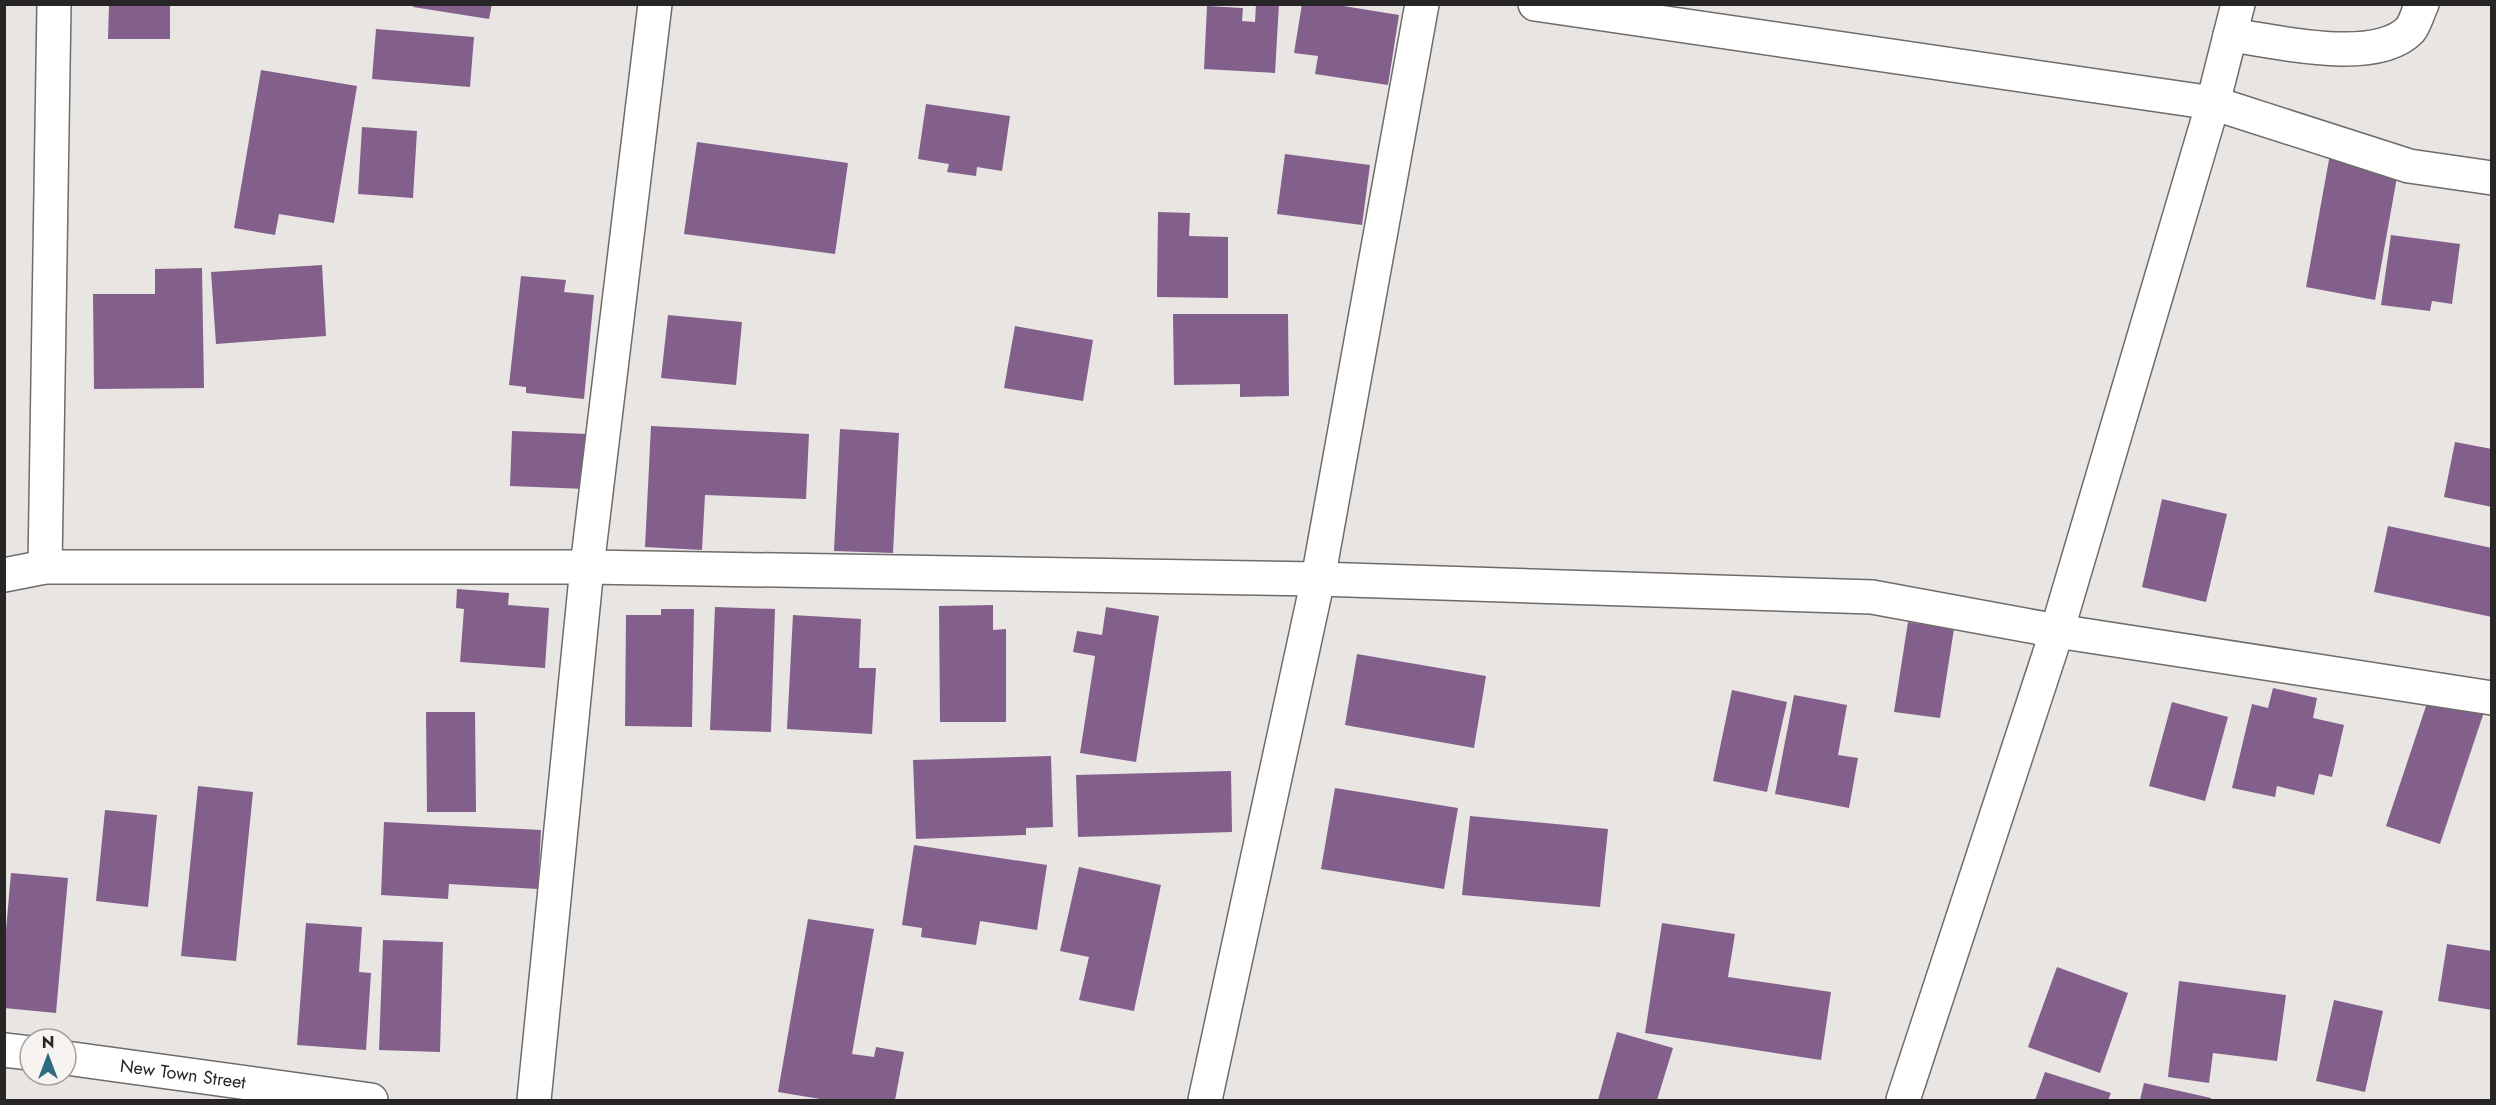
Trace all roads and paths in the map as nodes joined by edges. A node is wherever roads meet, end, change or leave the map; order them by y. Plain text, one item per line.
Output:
1 (54, 4) edge
2 (655, 4) edge
3 (1422, 4) edge
4 (1535, 4) edge
5 (2238, 4) edge
6 (2422, 4) edge
7 (2230, 35) junction
8 (2213, 103) junction
9 (2492, 178) edge
10 (45, 567) junction
11 (587, 567) junction
12 (4, 575) edge
13 (1318, 579) junction
14 (2057, 632) junction
15 (2492, 698) edge
16 (78, 1060) edge
17 (371, 1101) edge
18 (534, 1101) edge
19 (1205, 1101) edge
20 (1904, 1101) edge

1 - 10 street
2 - 11 street
3 - 13 street
4 - 8 street
5 - 7 street
6 - 7 street
7 - 8 street
8 - 9 street
8 - 14 street
10 - 11 street
10 - 12 street
11 - 13 street
11 - 18 street
13 - 14 street
13 - 19 street
14 - 15 street
14 - 20 street
16 - 17 street, New Town Street

